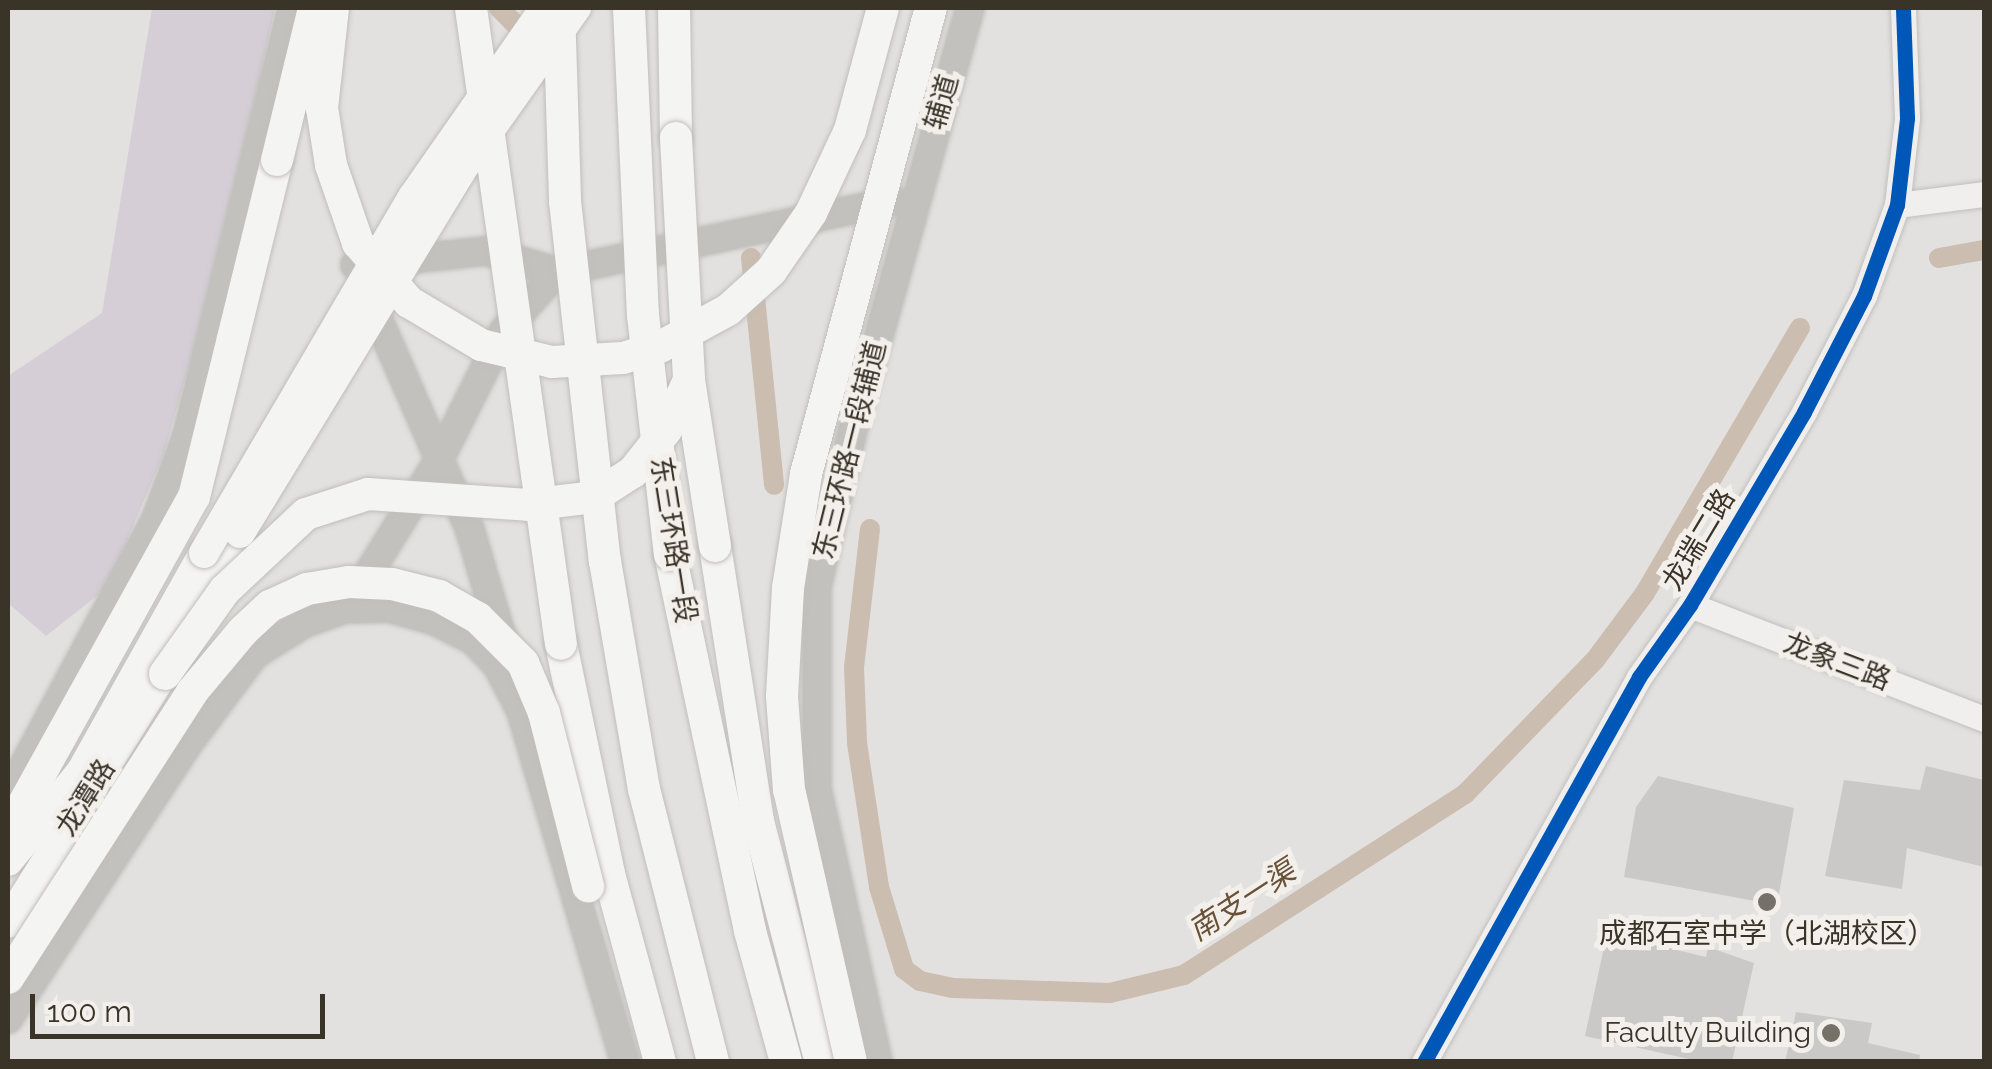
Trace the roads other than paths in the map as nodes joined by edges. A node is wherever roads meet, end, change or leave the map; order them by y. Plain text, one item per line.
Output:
1 (314, 8) edge
2 (332, 8) edge
3 (470, 8) edge
4 (544, 8) edge
5 (559, 8) edge
6 (576, 8) edge
7 (629, 8) edge
8 (674, 8) edge
9 (883, 8) edge
10 (931, 8) edge
11 (970, 8) edge
12 (1903, 8) edge
13 (289, 20) edge
14 (1984, 194) edge
15 (915, 196) junction
16 (1897, 205) junction
17 (355, 265) junction
18 (557, 272) junction
19 (689, 380) junction
20 (439, 460) junction
21 (1690, 605) junction
22 (346, 608) junction
23 (166, 674) junction
24 (521, 711) junction
25 (1984, 719) edge
26 (67, 764) junction
27 (8, 794) edge
28 (8, 832) edge
29 (8, 862) edge
30 (8, 923) edge
31 (8, 978) edge
32 (8, 1020) edge
33 (625, 1062) edge
34 (660, 1062) edge
35 (713, 1062) edge
36 (786, 1062) edge
37 (821, 1062) edge
38 (850, 1062) edge
39 (878, 1062) edge
40 (1424, 1062) edge

1 - 26 highway, bridge
2 - 9 highway, bridge
3 - 34 highway, bridge
4 - 26 main road, bridge
5 - 35 highway, bridge
6 - 23 main road, 龙潭路, bridge
7 - 36 highway, 东三环路一段, bridge
8 - 19 highway, bridge
10 - 38 highway, bridge
11 - 15 main road, 辅道
12 - 16 street, 龙瑞二路
13 - 17 main road
13 - 27 main road
14 - 16 street
15 - 18 main road
15 - 39 main road, 东三环路一段辅道
16 - 21 street, 龙瑞二路
17 - 18 main road
17 - 20 main road
18 - 20 main road
19 - 23 highway, bridge
19 - 37 highway, bridge
20 - 22 main road
20 - 24 main road
21 - 25 street, 龙象三路
21 - 40 street, 龙瑞二路
22 - 24 main road
22 - 32 main road
23 - 30 main road, 龙潭路
24 - 33 main road
26 - 28 highway
26 - 29 main road
31 - 34 highway, bridge

